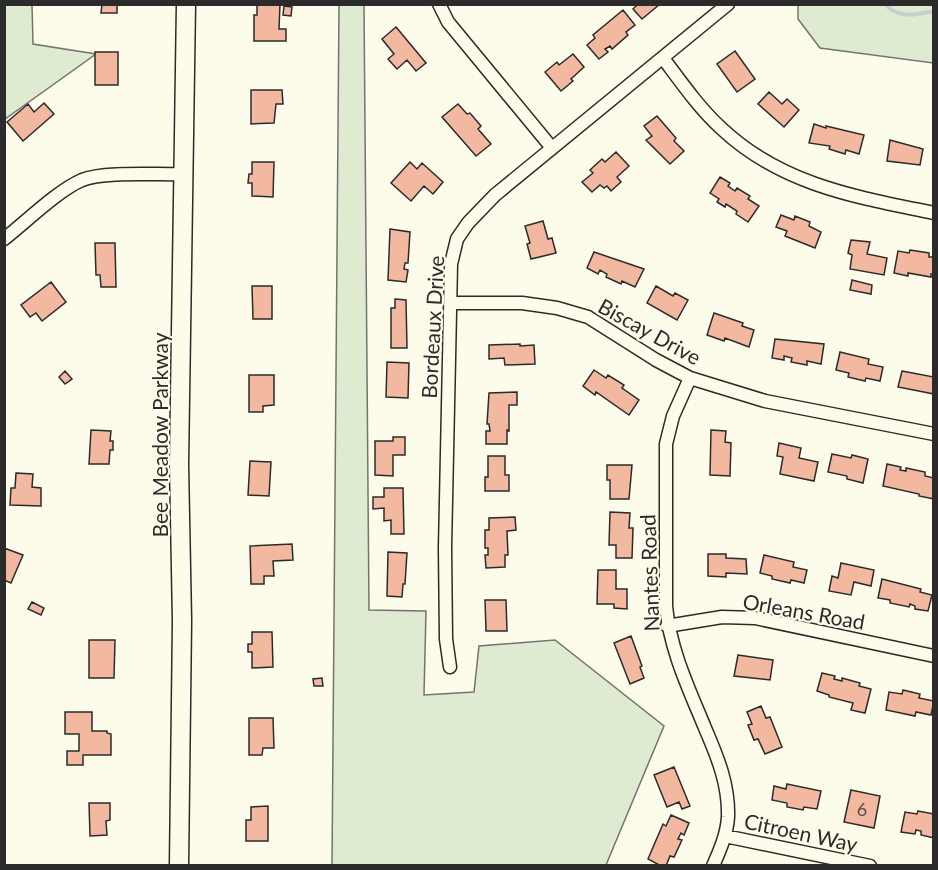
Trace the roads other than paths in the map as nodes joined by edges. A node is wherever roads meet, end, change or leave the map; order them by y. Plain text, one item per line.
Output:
1 (186, 4) edge
2 (439, 4) edge
3 (728, 4) edge
4 (663, 58) junction
5 (552, 148) junction
6 (184, 174) junction
7 (933, 213) edge
8 (4, 239) edge
9 (451, 303) junction
10 (690, 378) junction
11 (933, 434) edge
12 (668, 626) junction
13 (933, 656) edge
14 (450, 667) dead end
15 (725, 836) junction
16 (179, 866) edge
17 (713, 866) edge
18 (870, 866) edge

1 - 6 street, Bee Meadow Parkway
2 - 5 street
3 - 4 street, Bordeaux Drive
4 - 5 street, Bordeaux Drive
4 - 7 street
5 - 9 street, Bordeaux Drive
6 - 8 street
6 - 16 street, Bee Meadow Parkway
9 - 10 street, Biscay Drive
9 - 14 street, Bordeaux Drive
10 - 11 street, Biscay Drive
10 - 12 street, Nantes Road
12 - 13 street, Orleans Road
12 - 15 street, Nantes Road
15 - 17 street, Nantes Road
15 - 18 street, Citroen Way

